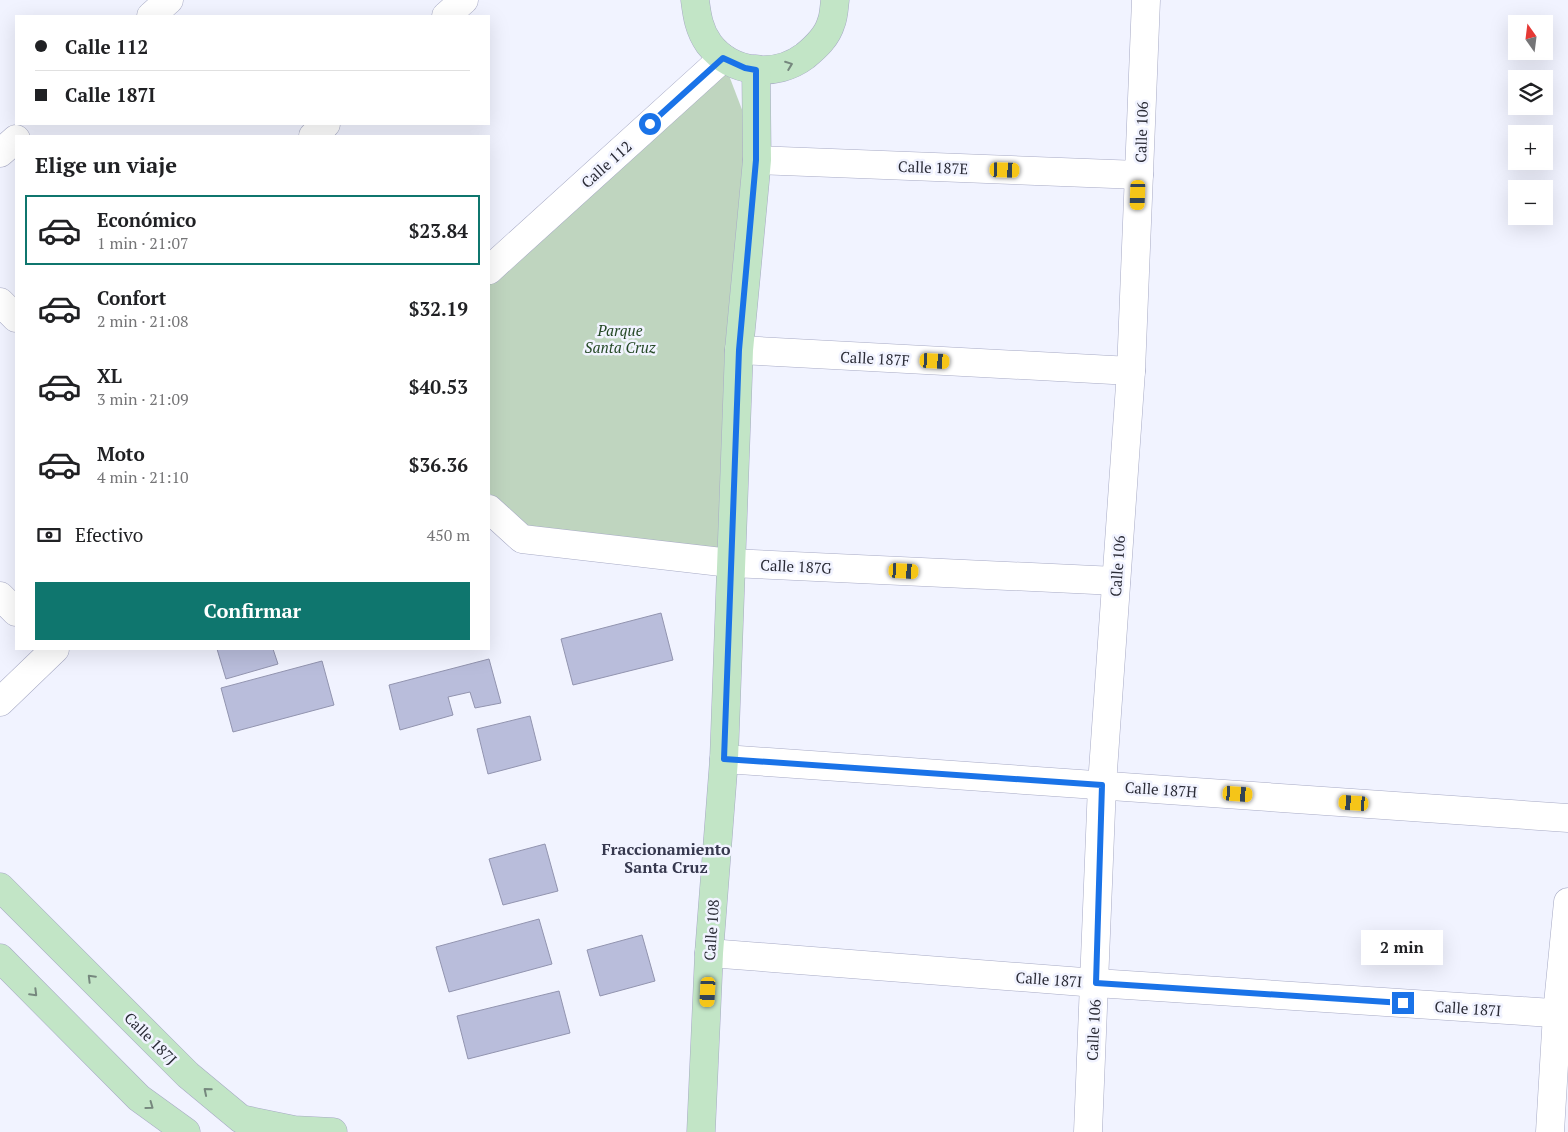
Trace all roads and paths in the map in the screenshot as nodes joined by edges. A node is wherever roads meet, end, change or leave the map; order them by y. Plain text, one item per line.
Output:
1 (169, 0) edge
2 (464, 0) edge
3 (695, 0) edge
4 (835, 0) edge
5 (1146, 0) edge
6 (152, 15) edge
7 (447, 15) edge
8 (723, 58) junction
9 (756, 70) junction
10 (32, 125) edge
11 (325, 125) edge
12 (20, 135) edge
13 (314, 135) edge
14 (15, 140) edge
15 (0, 153) edge
16 (756, 160) junction
17 (1139, 175) junction
18 (490, 269) edge
19 (0, 302) edge
20 (15, 317) edge
21 (739, 350) junction
22 (1131, 371) junction
23 (490, 510) edge
24 (730, 563) junction
25 (1116, 580) junction
26 (0, 596) edge
27 (15, 611) edge
28 (53, 650) edge
29 (0, 702) edge
30 (724, 759) junction
31 (1102, 785) junction
32 (1568, 818) edge
33 (0, 887) edge
34 (1568, 902) edge
35 (709, 953) junction
36 (0, 958) edge
37 (1096, 983) junction
38 (1563, 1014) edge
39 (239, 1126) edge
40 (186, 1132) edge
41 (333, 1132) edge
42 (701, 1132) edge
43 (1088, 1132) edge
44 (1550, 1132) edge

1 - 6 street
2 - 7 street
3 - 8 street
9 -> 4 street
5 - 17 street, Calle 106
8 - 9 street
8 - 18 street, Calle 112
9 - 16 street, Calle 108
10 - 12 street
11 - 13 street
14 - 15 street
16 - 17 street, Calle 187E
16 - 21 street, Calle 108
17 - 22 street, Calle 106
19 - 20 street
21 - 22 street, Calle 187F
21 - 24 street, Calle 108
22 - 25 street, Calle 106
23 - 24 street, Calle 187G
24 - 25 street, Calle 187G
24 - 30 street, Calle 108
25 - 31 street, Calle 106
26 - 27 street
28 - 29 street
30 - 31 street, Calle 187H
30 - 35 street, Calle 108
31 - 32 street, Calle 187H
31 - 37 street, Calle 106
39 -> 33 street, Calle 187J
34 - 38 street
35 - 37 street, Calle 187I
35 - 42 street, Calle 108
36 -> 40 street
37 - 38 street, Calle 187I
37 - 43 street, Calle 106
38 - 44 street
39 - 41 street, Calle 187J

